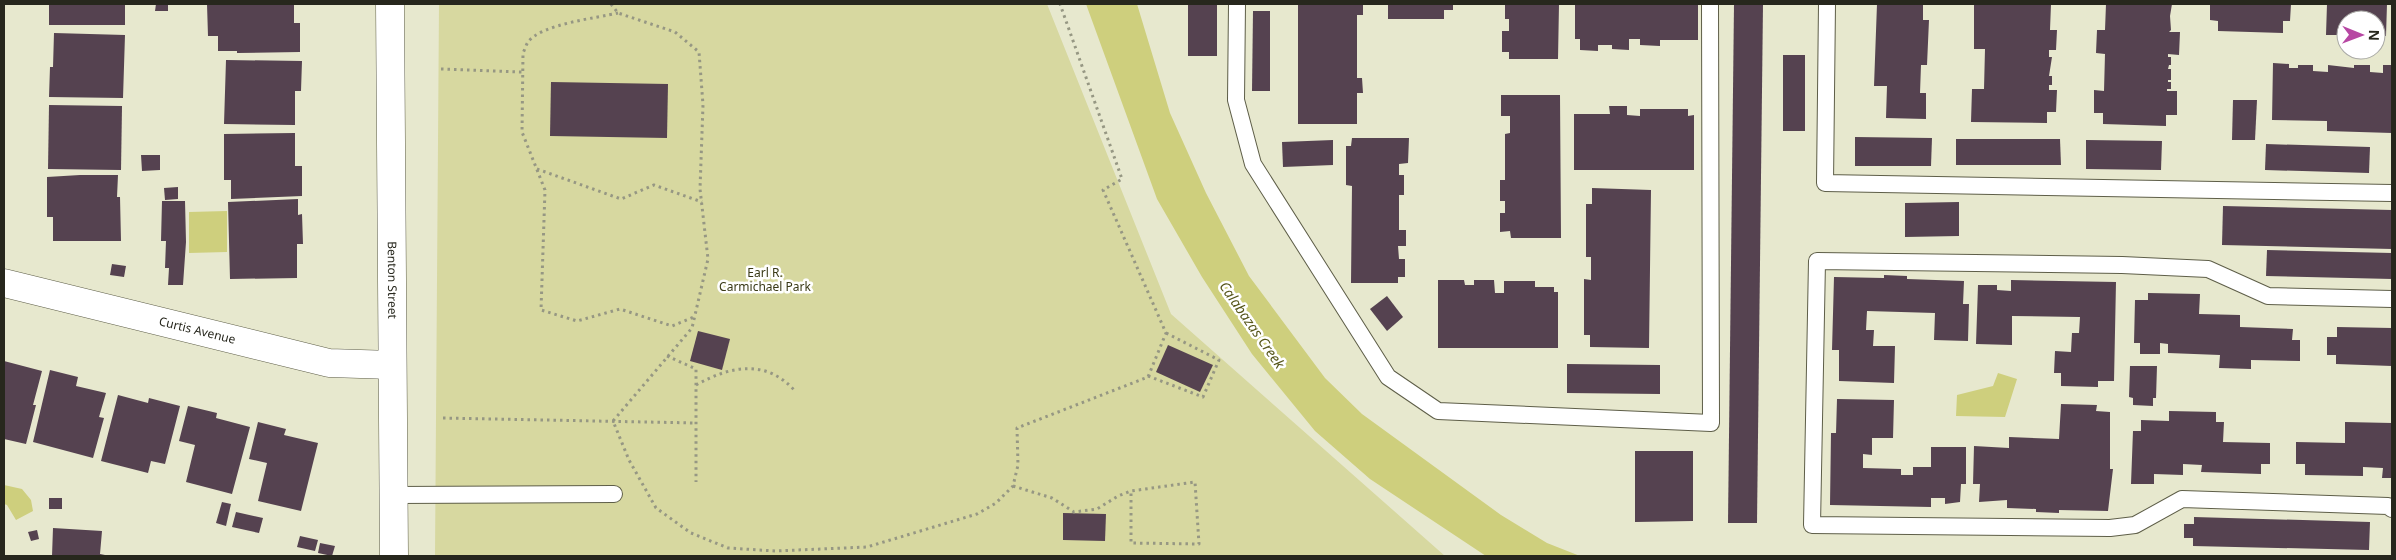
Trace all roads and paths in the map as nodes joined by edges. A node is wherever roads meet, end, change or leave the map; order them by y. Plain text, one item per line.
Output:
1 (390, 4) edge
2 (611, 4) edge
3 (1060, 4) edge
4 (1237, 4) edge
5 (1710, 4) edge
6 (1827, 4) edge
7 (618, 13) junction
8 (441, 69) dead end
9 (522, 72) junction
10 (537, 169) junction
11 (2392, 193) edge
12 (702, 202) junction
13 (4, 283) edge
14 (2392, 299) edge
15 (694, 317) dead end
16 (1166, 333) junction
17 (667, 356) junction
18 (392, 365) junction
19 (1148, 376) junction
20 (696, 385) junction
21 (796, 392) dead end
22 (443, 418) dead end
23 (613, 422) junction
24 (696, 423) junction
25 (696, 482) dead end
26 (1012, 486) junction
27 (1131, 491) junction
28 (614, 494) dead end
29 (394, 495) junction
30 (2392, 509) edge
31 (394, 556) edge

1 - 18 main road, Benton Street
2 - 7 path
3 - 16 path
4 - 5 lane
6 - 11 lane
7 - 9 path
7 - 12 path
8 - 9 path
9 - 10 path
10 - 12 path
10 - 15 path
12 - 17 path
13 - 18 main road, Curtis Avenue
14 - 30 lane
16 - 19 path
16 - 19 path
17 - 20 path
17 - 23 path
18 - 29 main road, Benton Street
19 - 26 path
20 - 21 path
20 - 24 path
22 - 23 path
23 - 24 path
23 - 26 path
24 - 25 path
26 - 27 path
27 - 27 path
28 - 29 lane
29 - 31 main road, Benton Street

